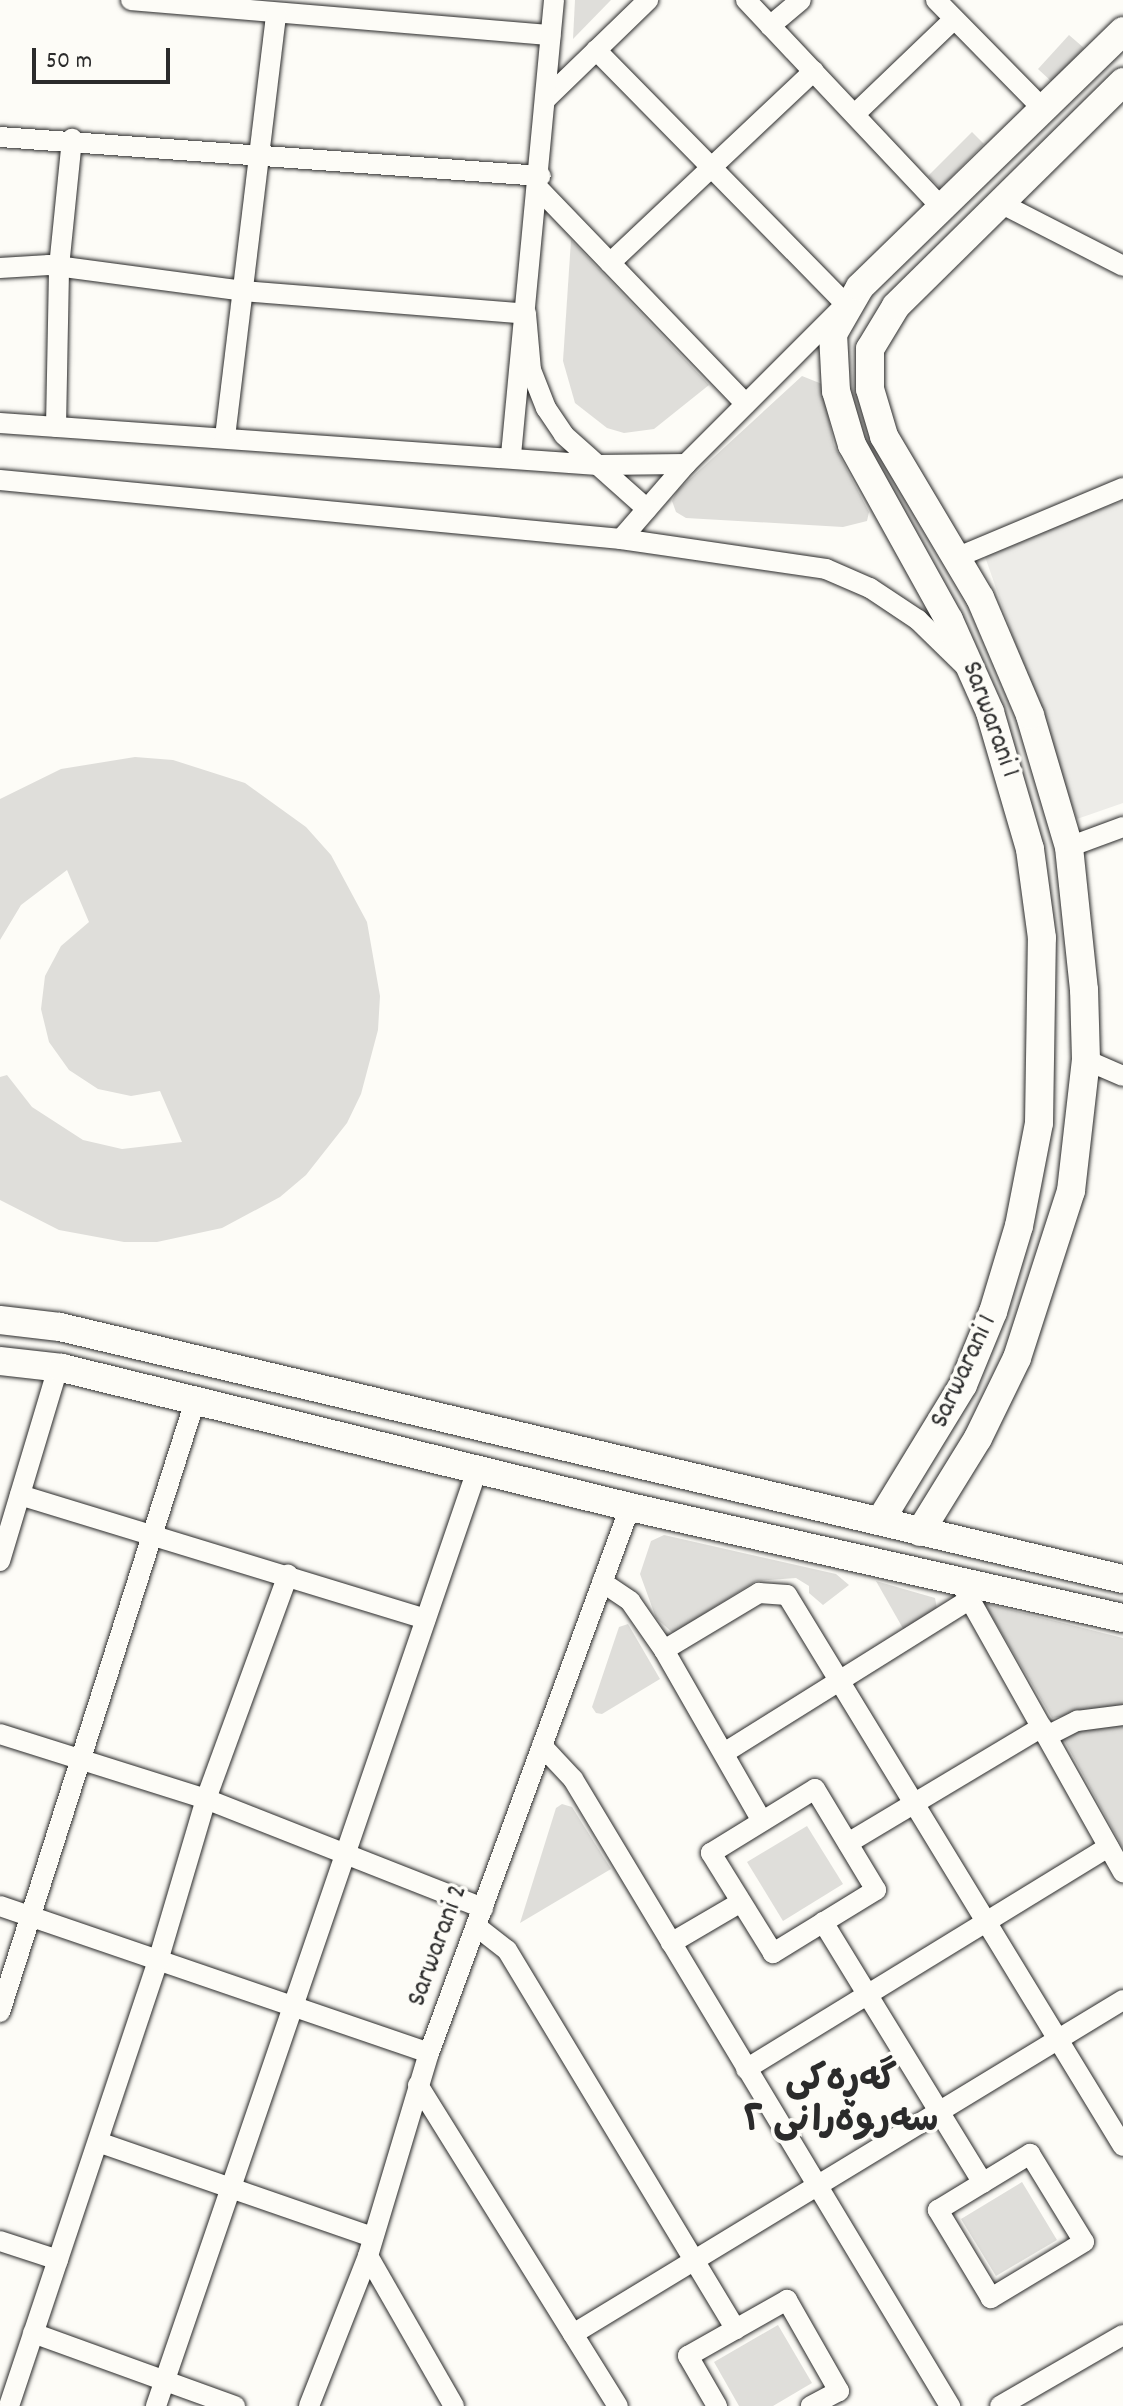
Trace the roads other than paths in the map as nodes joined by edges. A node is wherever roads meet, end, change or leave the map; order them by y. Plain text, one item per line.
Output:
1 (131, 0) edge
2 (554, 0) edge
3 (648, 0) edge
4 (746, 0) edge
5 (801, 0) edge
6 (936, 0) edge
7 (195, 3) edge
8 (276, 14) junction
9 (954, 19) junction
10 (770, 26) junction
11 (551, 35) junction
12 (596, 50) junction
13 (1117, 50) edge
14 (814, 71) junction
15 (1123, 82) edge
16 (547, 98) junction
17 (1043, 109) junction
18 (855, 114) junction
19 (0, 137) edge
20 (72, 139) junction
21 (260, 154) junction
22 (710, 166) junction
23 (540, 182) junction
24 (1000, 203) junction
25 (942, 208) junction
26 (610, 263) junction
27 (1123, 266) edge
28 (59, 267) junction
29 (0, 268) edge
30 (243, 291) junction
31 (846, 304) junction
32 (526, 314) junction
33 (746, 404) junction
34 (0, 423) edge
35 (56, 427) junction
36 (225, 437) junction
37 (511, 455) junction
38 (686, 464) junction
39 (598, 465) junction
40 (0, 480) edge
41 (1123, 488) edge
42 (647, 509) junction
43 (621, 539) junction
44 (958, 557) junction
45 (976, 677) junction
46 (1123, 827) edge
47 (1069, 847) junction
48 (1078, 932) junction
49 (1042, 938) junction
50 (1086, 1060) junction
51 (1123, 1076) edge
52 (0, 1320) edge
53 (0, 1361) edge
54 (58, 1368) junction
55 (266, 1376) junction
56 (195, 1401) junction
57 (254, 1415) junction
58 (477, 1470) junction
59 (20, 1495) junction
60 (630, 1507) junction
61 (880, 1521) junction
62 (5, 1529) edge
63 (920, 1532) junction
64 (153, 1534) junction
65 (0, 1561) edge
66 (288, 1575) junction
67 (1123, 1579) edge
68 (602, 1582) junction
69 (964, 1591) junction
70 (1123, 1618) edge
71 (425, 1619) junction
72 (664, 1650) junction
73 (840, 1680) junction
74 (1123, 1715) edge
75 (1044, 1732) junction
76 (0, 1734) edge
77 (542, 1746) junction
78 (724, 1753) junction
79 (79, 1758) junction
80 (206, 1799) junction
81 (914, 1803) junction
82 (762, 1821) junction
83 (848, 1843) junction
84 (1108, 1847) junction
85 (343, 1854) junction
86 (1123, 1872) edge
87 (741, 1902) junction
88 (0, 1906) edge
89 (30, 1916) junction
90 (479, 1917) junction
91 (823, 1922) junction
92 (986, 1922) junction
93 (671, 1943) junction
94 (158, 1961) junction
95 (868, 1995) junction
96 (1123, 2000) edge
97 (291, 2006) junction
98 (0, 2012) edge
99 (1059, 2040) junction
100 (429, 2053) junction
101 (746, 2069) junction
102 (418, 2085) junction
103 (941, 2111) junction
104 (98, 2142) junction
105 (1123, 2146) edge
106 (983, 2183) junction
107 (817, 2187) junction
108 (230, 2188) junction
109 (0, 2241) edge
110 (370, 2246) junction
111 (58, 2260) junction
112 (694, 2261) junction
113 (736, 2329) junction
114 (33, 2333) junction
115 (573, 2334) junction
116 (1123, 2335) edge
117 (165, 2379) junction
118 (713, 2405) edge
119 (9, 2406) edge
120 (156, 2406) edge
121 (235, 2406) edge
122 (309, 2406) edge
123 (454, 2406) edge
124 (618, 2406) edge
125 (811, 2406) edge
126 (950, 2406) edge
127 (1000, 2406) edge

1 - 7 street
2 - 11 street
3 - 12 street
4 - 10 street
5 - 10 street
6 - 9 street
7 - 8 street
8 - 11 street
8 - 21 street
9 - 17 street
9 - 18 street
10 - 14 street
11 - 16 street
12 - 16 street
12 - 22 street
13 - 17 main road, Sarwarani 1
14 - 18 street
14 - 22 street
15 - 24 main road
16 - 23 street
17 - 25 main road, Sarwarani 1
18 - 25 street
19 - 20 street
20 - 21 street
20 - 28 street
21 - 23 street
21 - 30 street
22 - 26 street
22 - 31 street
23 - 26 street
23 - 32 street
24 - 27 street
24 - 44 main road
25 - 31 main road, Sarwarani 1
26 - 33 street
28 - 29 street
28 - 30 street
28 - 35 street
30 - 32 street
30 - 36 street
31 - 33 street
31 - 45 main road, Sarwarani 1
32 - 37 street
32 - 39 street
33 - 38 street
34 - 35 street
35 - 36 street
36 - 37 street
37 - 39 street
38 - 39 street
38 - 42 street
39 - 42 street
40 - 43 street
41 - 44 street
42 - 43 street
43 - 45 street
44 - 47 main road
45 - 49 main road, Sarwarani 1
46 - 47 street
47 - 48 main road
48 - 49 main road
48 - 50 main road
49 - 61 main road, Sarwarani 1
50 - 51 street
50 - 63 main road
52 - 55 main road
53 - 54 main road
54 - 56 main road
54 - 59 street
55 - 57 main road
55 - 61 main road
56 - 57 main road
56 - 64 street
57 - 58 main road
58 - 60 main road
58 - 71 street
59 - 62 street
59 - 64 street
60 - 68 street, Sarwarani 2
60 - 69 main road
61 - 63 main road
62 - 65 street
63 - 67 main road
64 - 66 street
64 - 79 street
66 - 71 street
66 - 80 street
68 - 72 street
68 - 77 street, Sarwarani 2
69 - 70 main road
69 - 73 street
69 - 75 street
71 - 85 street
72 - 73 street
72 - 78 street
73 - 78 street
73 - 81 street
74 - 75 street
75 - 81 street
75 - 84 street
76 - 79 street
77 - 90 street, Sarwarani 2
77 - 93 street
78 - 82 street
79 - 80 street
79 - 89 street
80 - 85 street
80 - 94 street
81 - 83 street
81 - 92 street
82 - 83 street
82 - 87 street
83 - 91 street
84 - 86 street
84 - 92 street
85 - 90 street
85 - 97 street
87 - 91 street
87 - 93 street
88 - 89 street
89 - 94 street
89 - 98 street
90 - 100 street, Sarwarani 2
90 - 112 street
91 - 95 street
92 - 95 street
92 - 99 street
93 - 101 street
94 - 97 street
94 - 104 street
95 - 101 street
95 - 103 street
96 - 99 street
97 - 100 street
97 - 108 street
99 - 103 street
99 - 105 street
100 - 102 street, Sarwarani 2
101 - 107 street
102 - 110 street, Sarwarani 2
102 - 115 street
103 - 106 street
103 - 107 street
104 - 108 street
104 - 111 street
106 - 106 street
107 - 112 street
107 - 126 street
108 - 110 street
108 - 117 street
109 - 111 street
110 - 122 street, Sarwarani 2
110 - 123 street
111 - 114 street
112 - 113 street
112 - 115 street
113 - 118 street
113 - 125 street
114 - 117 street
114 - 119 street
115 - 124 street
116 - 127 street
117 - 120 street
117 - 121 street

